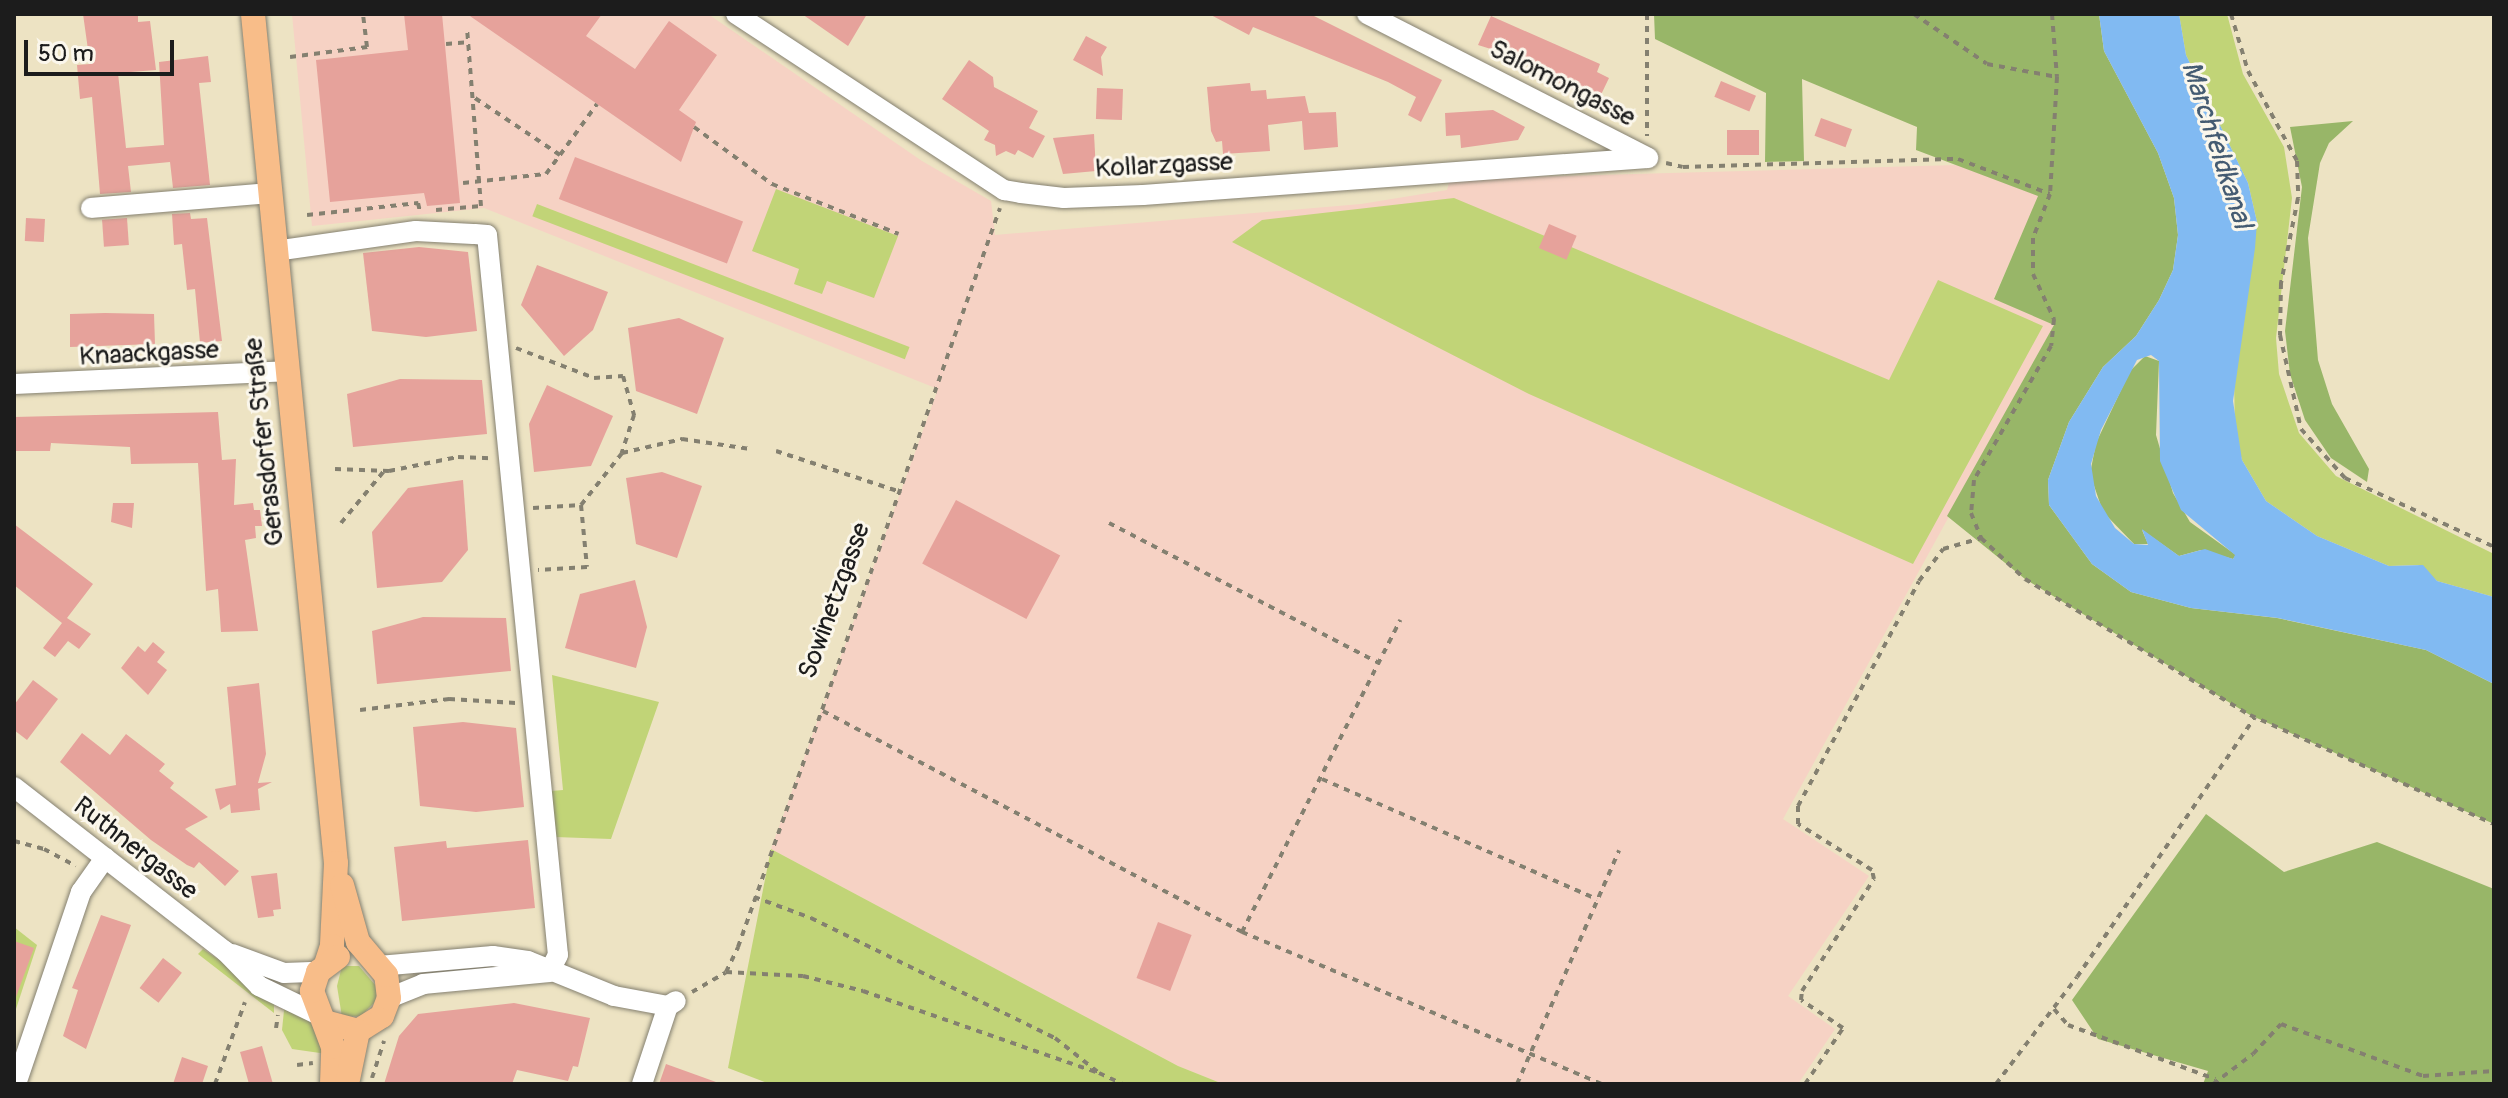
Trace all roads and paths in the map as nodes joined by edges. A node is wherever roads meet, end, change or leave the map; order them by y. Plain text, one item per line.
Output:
1 (253, 14) edge
2 (363, 14) edge
3 (736, 14) edge
4 (1367, 14) edge
5 (1647, 14) edge
6 (1914, 14) edge
7 (2052, 14) edge
8 (2231, 14) edge
9 (467, 28) dead end
10 (468, 42) junction
11 (446, 44) dead end
12 (290, 57) dead end
13 (2057, 77) junction
14 (472, 96) junction
15 (597, 104) dead end
16 (694, 127) dead end
17 (560, 155) junction
18 (1648, 158) junction
19 (479, 182) junction
20 (463, 183) dead end
21 (1004, 190) junction
22 (269, 193) junction
23 (2050, 194) junction
24 (91, 208) dead end
25 (307, 215) dead end
26 (899, 234) dead end
27 (275, 251) junction
28 (498, 346) junction
29 (286, 371) junction
30 (14, 384) edge
31 (750, 449) dead end
32 (776, 451) dead end
33 (622, 453) junction
34 (509, 456) junction
35 (335, 469) dead end
36 (384, 471) junction
37 (901, 492) junction
38 (581, 505) junction
39 (514, 510) junction
40 (341, 523) dead end
41 (1109, 523) dead end
42 (1981, 538) junction
43 (2494, 547) edge
44 (520, 571) junction
45 (1400, 620) dead end
46 (1379, 663) junction
47 (534, 704) junction
48 (360, 710) dead end
49 (823, 711) junction
50 (2255, 717) junction
51 (1322, 779) junction
52 (14, 787) edge
53 (2494, 824) edge
54 (14, 841) edge
55 (1619, 850) dead end
56 (105, 858) junction
57 (336, 863) junction
58 (91, 877) junction
59 (754, 897) junction
60 (1597, 899) junction
61 (1242, 932) junction
62 (225, 951) junction
63 (376, 964) junction
64 (322, 968) junction
65 (549, 972) junction
66 (726, 972) junction
67 (245, 1002) dead end
68 (672, 1003) junction
69 (385, 1007) junction
70 (2054, 1009) junction
71 (322, 1018) junction
72 (358, 1031) junction
73 (1528, 1055) junction
74 (2494, 1071) edge
75 (1099, 1073) junction
76 (2214, 1081) edge
77 (16, 1084) edge
78 (215, 1084) edge
79 (332, 1084) edge
80 (347, 1084) edge
81 (370, 1084) edge
82 (642, 1084) edge
83 (1123, 1084) edge
84 (1517, 1084) edge
85 (1601, 1084) edge
86 (1805, 1084) edge
87 (1996, 1084) edge

1 - 22 main road, Gerasdorfer Straße
2 - 12 path
3 - 21 street, Kollarzgasse
4 - 18 street, Salomongasse
5 - 18 path
6 - 13 path
7 - 13 path
8 - 43 path
9 - 10 path
10 - 11 path
10 - 14 path
13 - 23 path
14 - 17 path
14 - 19 path
15 - 17 path
16 - 26 path
17 - 19 path
18 - 21 street, Kollarzgasse
18 - 23 path
19 - 20 path
19 - 25 path
21 - 37 path, Sowinetzgasse
22 - 24 street
22 - 27 main road, Gerasdorfer Straße
23 - 42 path
27 - 28 street
27 - 29 main road, Gerasdorfer Straße
28 - 33 path
28 - 34 street
29 - 30 street, Knaackgasse
29 - 57 main road, Gerasdorfer Straße
31 - 33 path
32 - 37 path
33 - 38 path
34 - 36 path
34 - 39 street
35 - 36 path
36 - 40 path
37 - 49 path, Sowinetzgasse
38 - 39 path
38 - 44 path
39 - 44 street
41 - 46 path
42 - 50 path
42 - 86 path
44 - 47 street
45 - 46 path
46 - 51 path
47 - 48 path
47 - 65 street
49 - 59 path, Sowinetzgasse
49 - 61 path
50 - 53 path
50 - 70 path
51 - 60 path
51 - 61 path
52 - 56 street, Ruthnergasse
54 - 58 path
55 - 60 path
56 - 58 street
56 - 62 street, Ruthnergasse
57 - 63 main road, Gerasdorfer Straße
57 - 64 main road, Gerasdorfer Straße
58 - 77 street
59 - 66 path, Sowinetzgasse
59 - 75 path
60 - 73 path
61 - 73 path
62 - 64 street, Ruthnergasse
62 - 71 street, Ruthnergasse
63 - 64 main road
63 - 65 street
63 - 69 main road, Gerasdorfer Straße
64 - 71 main road, Gerasdorfer Straße
65 - 68 street
65 - 69 street
66 - 68 path
66 - 75 path
67 - 78 path
68 - 82 street
69 - 72 main road
69 - 81 path
70 - 76 path
70 - 87 path
71 - 72 main road
71 - 79 main road, Gerasdorfer Straße
72 - 80 main road
73 - 84 path
73 - 85 path
74 - 76 path
75 - 83 path

